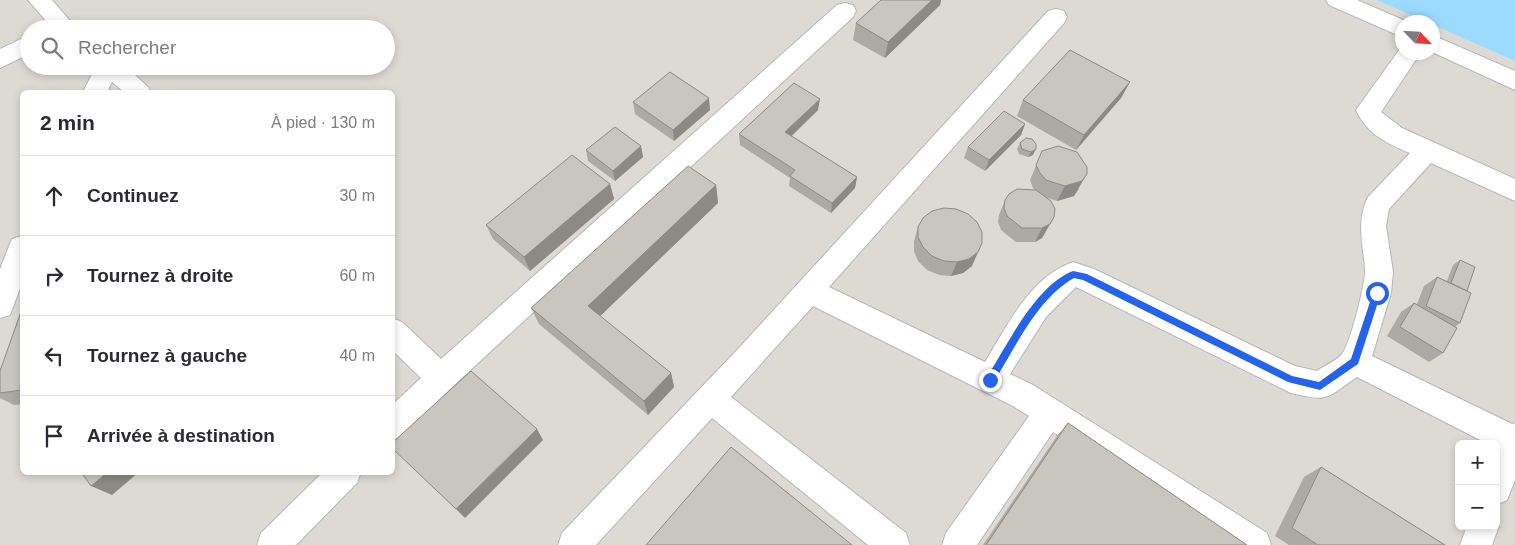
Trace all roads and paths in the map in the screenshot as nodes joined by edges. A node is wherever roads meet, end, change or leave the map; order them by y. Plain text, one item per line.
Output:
1 (39, 0) edge
2 (1337, 0) edge
3 (845, 11) dead end
4 (1056, 17) dead end
5 (54, 20) edge
6 (1395, 26) edge
7 (1440, 47) edge
8 (20, 48) edge
9 (0, 60) edge
10 (1404, 60) edge
11 (104, 75) edge
12 (119, 75) edge
13 (1515, 81) edge
14 (96, 90) edge
15 (137, 90) edge
16 (1428, 150) junction
17 (1515, 191) edge
18 (20, 252) edge
19 (809, 291) junction
20 (0, 306) edge
21 (395, 334) edge
22 (1355, 362) junction
23 (441, 378) junction
24 (990, 380) junction
25 (711, 398) junction
26 (1049, 413) junction
27 (395, 423) edge
28 (1515, 439) edge
29 (343, 475) edge
30 (1498, 485) edge
31 (1482, 530) edge
32 (273, 545) edge
33 (574, 545) edge
34 (894, 545) edge
35 (958, 545) edge
36 (1255, 545) edge
37 (1476, 545) edge

1 - 5 lane
2 - 6 lane
3 - 23 lane
4 - 19 lane
7 - 13 lane
8 - 9 lane
10 - 16 lane
11 - 14 lane
12 - 15 lane
16 - 17 lane
16 - 22 lane
18 - 20 lane
19 - 24 lane
19 - 25 lane
21 - 23 lane
22 - 24 lane
22 - 28 lane
23 - 27 lane
24 - 26 lane
25 - 33 lane
25 - 34 lane
26 - 35 lane
26 - 36 lane
28 - 30 lane
29 - 32 lane
31 - 37 lane

